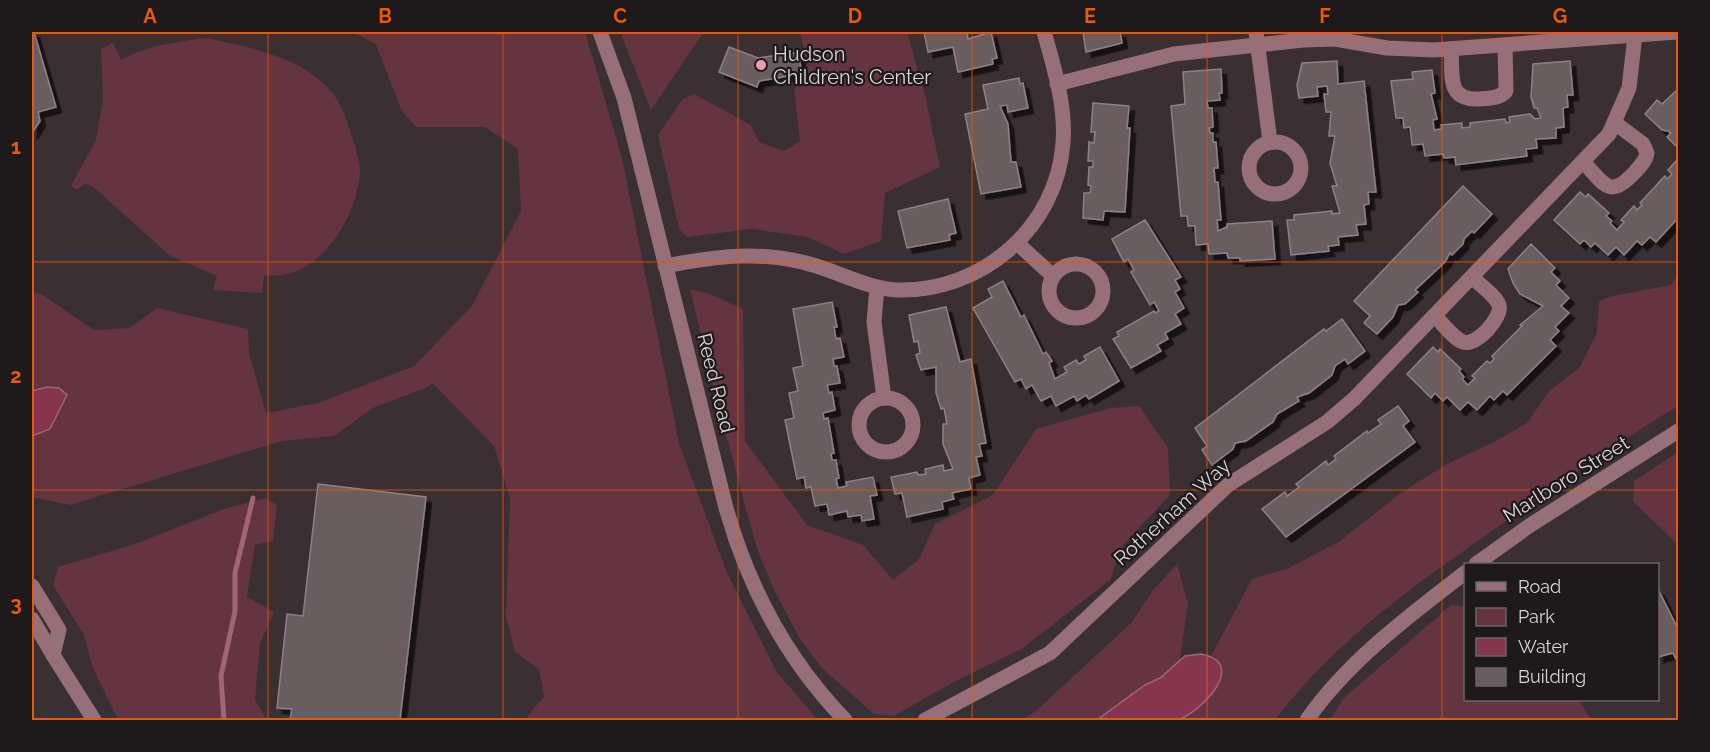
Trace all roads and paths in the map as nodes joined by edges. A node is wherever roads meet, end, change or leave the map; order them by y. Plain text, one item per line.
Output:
1 (600, 32) edge
2 (1044, 32) edge
3 (1677, 32) edge
4 (1635, 35) junction
5 (1257, 38) edge
6 (1500, 41) edge
7 (1451, 50) junction
8 (1057, 84) junction
9 (1615, 123) junction
10 (1270, 142) dead end
11 (1583, 162) junction
12 (1017, 243) junction
13 (665, 266) junction
14 (1053, 276) dead end
15 (1472, 277) junction
16 (877, 287) junction
17 (1435, 316) junction
18 (884, 398) dead end
19 (1678, 430) edge
20 (1477, 563) edge
21 (1464, 574) edge
22 (32, 586) edge
23 (32, 619) edge
24 (53, 655) junction
25 (94, 720) edge
26 (845, 720) edge
27 (925, 720) edge
28 (1307, 720) edge

1 - 13 street, Reed Road
2 - 8 street
3 - 4 street
4 - 6 street
4 - 9 street, Rotherham Way
5 - 7 street
5 - 8 street
5 - 10 street
6 - 7 street
6 - 7 street
8 - 12 street
9 - 11 street, Rotherham Way
9 - 11 street
11 - 15 street, Rotherham Way
12 - 14 street
12 - 16 street
13 - 16 street
13 - 26 street, Reed Road
15 - 17 street, Rotherham Way
15 - 17 street
16 - 18 street
17 - 27 street, Rotherham Way
19 - 20 street, Marlboro Street
21 - 28 street
22 - 24 street
23 - 24 street
24 - 25 street

